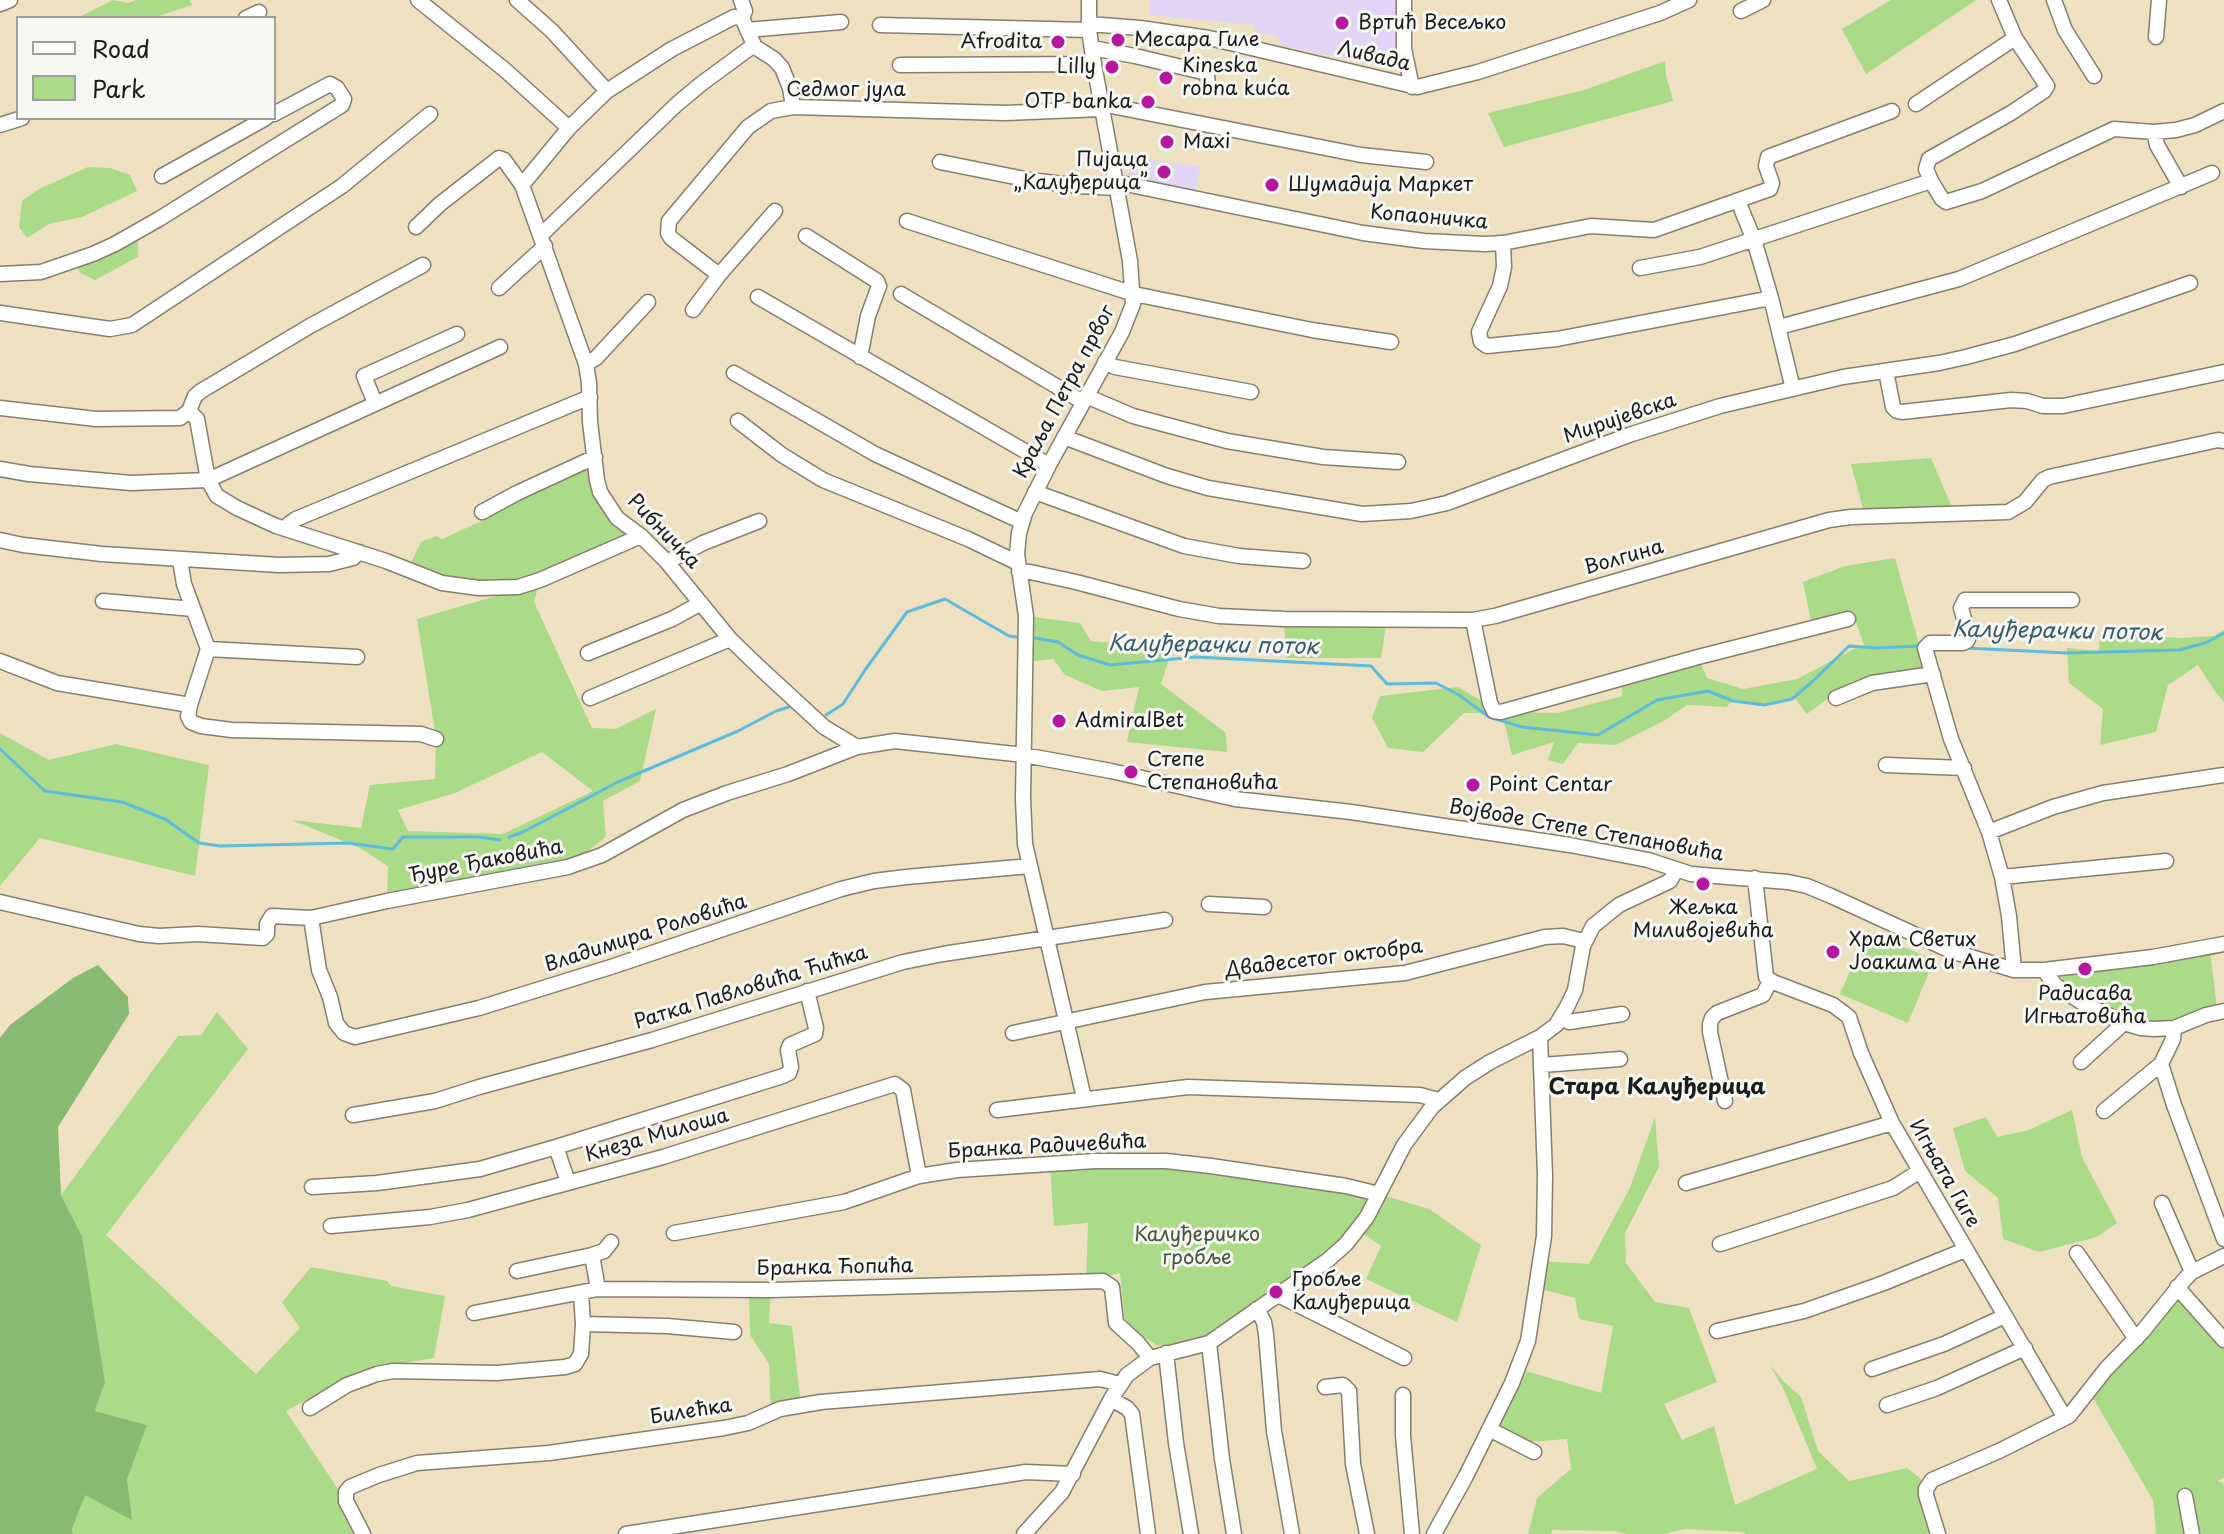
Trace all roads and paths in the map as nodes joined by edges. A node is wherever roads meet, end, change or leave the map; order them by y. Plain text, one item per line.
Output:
1 (10, 0) edge
2 (418, 0) edge
3 (517, 0) edge
4 (741, 0) edge
5 (1089, 0) edge
6 (1404, 0) edge
7 (1689, 0) edge
8 (1763, 0) edge
9 (1999, 0) edge
10 (2054, 0) edge
11 (2159, 0) edge
12 (0, 4) edge
13 (1741, 11) dead end
14 (841, 22) dead end
15 (745, 24) junction
16 (880, 25) dead end
17 (1089, 27) junction
18 (2156, 37) dead end
19 (2015, 38) junction
20 (754, 45) junction
21 (1092, 48) junction
22 (1094, 64) junction
23 (900, 65) dead end
24 (2094, 76) dead end
25 (1208, 86) dead end
26 (1412, 87) junction
27 (607, 91) junction
28 (1916, 104) dead end
29 (793, 107) junction
30 (1102, 107) junction
31 (1892, 111) dead end
32 (2224, 111) edge
33 (276, 113) edge
34 (430, 114) dead end
35 (262, 120) edge
36 (569, 128) junction
37 (2154, 132) junction
38 (940, 162) dead end
39 (1426, 162) dead end
40 (2212, 173) dead end
41 (162, 176) dead end
42 (1931, 181) junction
43 (522, 185) junction
44 (1116, 185) junction
45 (2181, 187) junction
46 (1738, 201) junction
47 (775, 211) dead end
48 (907, 221) dead end
49 (416, 227) dead end
50 (806, 236) dead end
51 (543, 240) junction
52 (1754, 240) junction
53 (1503, 243) junction
54 (423, 265) dead end
55 (1640, 268) dead end
56 (0, 274) edge
57 (719, 275) junction
58 (2190, 283) dead end
59 (499, 288) dead end
60 (901, 294) dead end
61 (1134, 294) junction
62 (758, 297) dead end
63 (1771, 298) junction
64 (648, 302) dead end
65 (693, 310) dead end
66 (0, 313) edge
67 (1779, 327) junction
68 (457, 334) dead end
69 (1391, 342) dead end
70 (500, 347) dead end
71 (860, 357) junction
72 (1105, 362) junction
73 (586, 364) junction
74 (1886, 371) junction
75 (2224, 372) edge
76 (734, 373) dead end
77 (1793, 389) junction
78 (1251, 392) dead end
79 (590, 397) junction
80 (1085, 399) junction
81 (375, 403) junction
82 (0, 408) edge
83 (189, 411) junction
84 (738, 421) dead end
85 (1064, 437) junction
86 (2224, 441) edge
87 (595, 457) junction
88 (1398, 462) dead end
89 (1049, 465) junction
90 (0, 469) edge
91 (208, 480) junction
92 (1035, 492) junction
93 (482, 512) dead end
94 (759, 521) dead end
95 (1022, 522) junction
96 (287, 529) junction
97 (641, 536) junction
98 (0, 540) edge
99 (359, 552) junction
100 (180, 560) junction
101 (1303, 561) dead end
102 (667, 562) junction
103 (1018, 568) junction
104 (2072, 600) dead end
105 (103, 601) dead end
106 (701, 603) junction
107 (193, 609) junction
108 (1848, 619) dead end
109 (1473, 620) junction
110 (730, 639) junction
111 (208, 649) junction
112 (588, 653) dead end
113 (357, 657) dead end
114 (0, 661) edge
115 (1933, 674) junction
116 (590, 698) dead end
117 (1836, 698) dead end
118 (190, 705) junction
119 (436, 739) dead end
120 (857, 747) junction
121 (1024, 755) junction
122 (1886, 765) dead end
123 (1964, 768) junction
124 (2224, 775) edge
125 (1989, 832) junction
126 (2166, 861) dead end
127 (1030, 866) junction
128 (1676, 870) junction
129 (2002, 877) junction
130 (1755, 878) junction
131 (0, 902) edge
132 (1209, 904) dead end
133 (1264, 907) dead end
134 (311, 918) junction
135 (1165, 920) dead end
136 (1048, 938) junction
137 (1584, 941) junction
138 (2224, 944) edge
139 (2014, 970) junction
140 (2044, 970) junction
141 (1770, 981) junction
142 (807, 991) junction
143 (2224, 1011) edge
144 (1622, 1014) dead end
145 (1561, 1018) junction
146 (1066, 1021) junction
147 (2124, 1023) junction
148 (2174, 1028) junction
149 (1013, 1033) dead end
150 (1540, 1037) junction
151 (1620, 1059) dead end
152 (2081, 1062) dead end
153 (2161, 1064) junction
154 (1542, 1065) junction
155 (1084, 1098) junction
156 (1438, 1100) junction
157 (1725, 1101) dead end
158 (997, 1110) dead end
159 (2104, 1111) dead end
160 (353, 1115) dead end
161 (1892, 1123) junction
162 (556, 1147) junction
163 (1920, 1171) junction
164 (919, 1176) junction
165 (568, 1182) junction
166 (1686, 1183) dead end
167 (312, 1187) dead end
168 (1379, 1194) junction
169 (2162, 1203) dead end
170 (331, 1226) dead end
171 (674, 1233) dead end
172 (2224, 1239) edge
173 (611, 1242) dead end
174 (1720, 1244) dead end
175 (1965, 1250) junction
176 (2077, 1253) dead end
177 (592, 1255) junction
178 (2224, 1256) edge
179 (517, 1271) dead end
180 (2192, 1272) junction
181 (2177, 1287) junction
182 (598, 1289) junction
183 (581, 1293) junction
184 (1278, 1295) junction
185 (1257, 1309) junction
186 (474, 1313) dead end
187 (2005, 1316) junction
188 (583, 1324) junction
189 (1717, 1331) dead end
190 (734, 1332) dead end
191 (2136, 1339) junction
192 (2224, 1340) edge
193 (1209, 1343) junction
194 (2025, 1348) junction
195 (1166, 1353) junction
196 (1150, 1358) junction
197 (1404, 1358) dead end
198 (1872, 1369) dead end
199 (1120, 1384) junction
200 (1325, 1387) dead end
201 (1403, 1395) dead end
202 (1111, 1399) junction
203 (1887, 1405) dead end
204 (310, 1408) dead end
205 (2065, 1418) junction
206 (1489, 1429) junction
207 (1534, 1452) dead end
208 (1073, 1474) junction
209 (2185, 1496) dead end
210 (363, 1534) edge
211 (626, 1534) edge
212 (1024, 1534) edge
213 (1148, 1534) edge
214 (1191, 1534) edge
215 (1234, 1534) edge
216 (1292, 1534) edge
217 (1367, 1534) edge
218 (1412, 1534) edge
219 (1434, 1534) edge
220 (1938, 1534) edge
221 (2192, 1534) edge

1 - 12 street
2 - 36 street
3 - 27 street
4 - 15 street
5 - 17 street, Краља Петра првог
6 - 26 street
7 - 26 street, Ливада
8 - 13 street
9 - 19 street
10 - 24 street
11 - 18 street
14 - 15 street
15 - 20 street
15 - 27 street
16 - 17 street, Ливада
17 - 21 street, Краља Петра првог
17 - 26 street, Ливада
19 - 28 street
19 - 42 street
20 - 29 street
20 - 51 street
21 - 22 street, Краља Петра првог
21 - 25 street
22 - 23 street
22 - 30 street, Краља Петра првог
27 - 36 street
29 - 30 street, Седмог јула
29 - 57 street, Седмог јула
30 - 39 street, Седмог јула
30 - 44 street, Краља Петра првог
31 - 46 street, Копаоничка
32 - 37 street
33 - 56 street
34 - 66 street
35 - 41 street
36 - 43 street
37 - 42 street
37 - 45 street
38 - 44 street, Копаоничка
40 - 45 street
42 - 52 street
43 - 49 street
43 - 51 street, Рибничка
44 - 53 street, Копаоничка
44 - 61 street, Краља Петра првог
45 - 67 street
46 - 52 street
46 - 53 street, Копаоничка
47 - 57 street
48 - 61 street
50 - 71 street
51 - 59 street
51 - 73 street, Рибничка
52 - 55 street
52 - 63 street
53 - 63 street
54 - 83 street
57 - 65 street
58 - 74 street, Миријевска
60 - 80 street
61 - 69 street
61 - 72 street, Краља Петра првог
62 - 71 street
63 - 67 street
64 - 73 street
67 - 77 street
68 - 81 street
70 - 81 street
71 - 89 street
72 - 78 street
72 - 80 street, Краља Петра првог
73 - 79 street, Рибничка
74 - 75 street
74 - 77 street, Миријевска
76 - 95 street
77 - 85 street, Миријевска
79 - 87 street, Рибничка
79 - 96 street
80 - 85 street, Краља Петра првог
80 - 88 street
81 - 91 street
82 - 83 street
83 - 91 street
84 - 103 street, Волгина
85 - 89 street, Краља Петра првог
86 - 109 street, Волгина
87 - 93 street
87 - 97 street, Рибничка
89 - 92 street, Краља Петра првог
90 - 91 street
91 - 96 street
92 - 95 street, Краља Петра првог
92 - 101 street
94 - 102 street
95 - 103 street, Краља Петра првог
96 - 99 street
97 - 99 street
97 - 102 street, Рибничка
98 - 100 street
99 - 100 street
100 - 107 street
102 - 106 street, Рибничка
103 - 109 street, Волгина
103 - 121 street, Краља Петра првог
104 - 115 street
105 - 107 street
106 - 110 street, Рибничка
106 - 112 street
107 - 111 street
108 - 109 street
110 - 116 street
110 - 120 street, Рибничка
111 - 113 street
111 - 118 street
114 - 118 street
115 - 117 street
115 - 123 street
118 - 119 street
120 - 121 street, Ђуре Ђаковића
120 - 134 street, Ђуре Ђаковића
121 - 127 street, Краља Петра првог
121 - 128 street, Војводе Степе Степановића
122 - 123 street
123 - 125 street
124 - 125 street
125 - 129 street
126 - 129 street
127 - 134 street, Владимира Роловића
127 - 136 street, Краља Петра првог
128 - 130 street, Војводе Степе Степановића
128 - 137 street
129 - 139 street
130 - 139 street, Војводе Степе Степановића
130 - 141 street
131 - 134 street, Ђуре Ђаковића
132 - 133 street
135 - 136 street, Ратка Павловића Ћићка
136 - 142 street, Ратка Павловића Ћићка
136 - 146 street, Краља Петра првог
137 - 145 street
137 - 146 street, Двадесетог октобра
138 - 140 street, Војводе Степе Степановића
139 - 140 street, Војводе Степе Степановића
140 - 147 street
141 - 157 street
141 - 161 street, Игњата Гиге
142 - 160 street, Ратка Павловића Ћићка
142 - 162 street, Кнеза Милоша
143 - 148 street
144 - 145 street
145 - 150 street
146 - 149 street, Двадесетог октобра
146 - 155 street, Краља Петра првог
147 - 148 street
147 - 152 street
148 - 153 street
150 - 154 street
150 - 156 street
151 - 154 street
153 - 159 street
153 - 172 street
154 - 206 street
155 - 156 street
155 - 158 street
156 - 168 street
161 - 163 street, Игњата Гиге
161 - 166 street
162 - 165 street
162 - 167 street, Кнеза Милоша
163 - 174 street
163 - 175 street, Игњата Гиге
164 - 165 street, Кнеза Милоша
164 - 168 street, Бранка Радичевића
164 - 171 street, Бранка Радичевића
165 - 170 street, Кнеза Милоша
168 - 184 street
169 - 180 street
173 - 177 street
175 - 187 street, Игњата Гиге
175 - 189 street
176 - 191 street
177 - 179 street
177 - 182 street
178 - 180 street
180 - 181 street
181 - 191 street
181 - 192 street
182 - 183 street, Бранка Ћопића
182 - 196 street, Бранка Ћопића
183 - 186 street, Бранка Ћопића
183 - 188 street
184 - 185 street
184 - 197 street
185 - 193 street
185 - 216 street
187 - 194 street, Игњата Гиге
187 - 198 street
188 - 190 street
188 - 204 street
191 - 205 street
193 - 195 street
193 - 215 street
194 - 203 street
194 - 205 street, Игњата Гиге
195 - 196 street
195 - 214 street
196 - 199 street
199 - 202 street
199 - 210 street, Билећка
200 - 217 street
201 - 218 street
202 - 208 street
202 - 213 street
205 - 220 street
206 - 207 street
206 - 219 street
208 - 211 street
208 - 212 street
209 - 221 street

